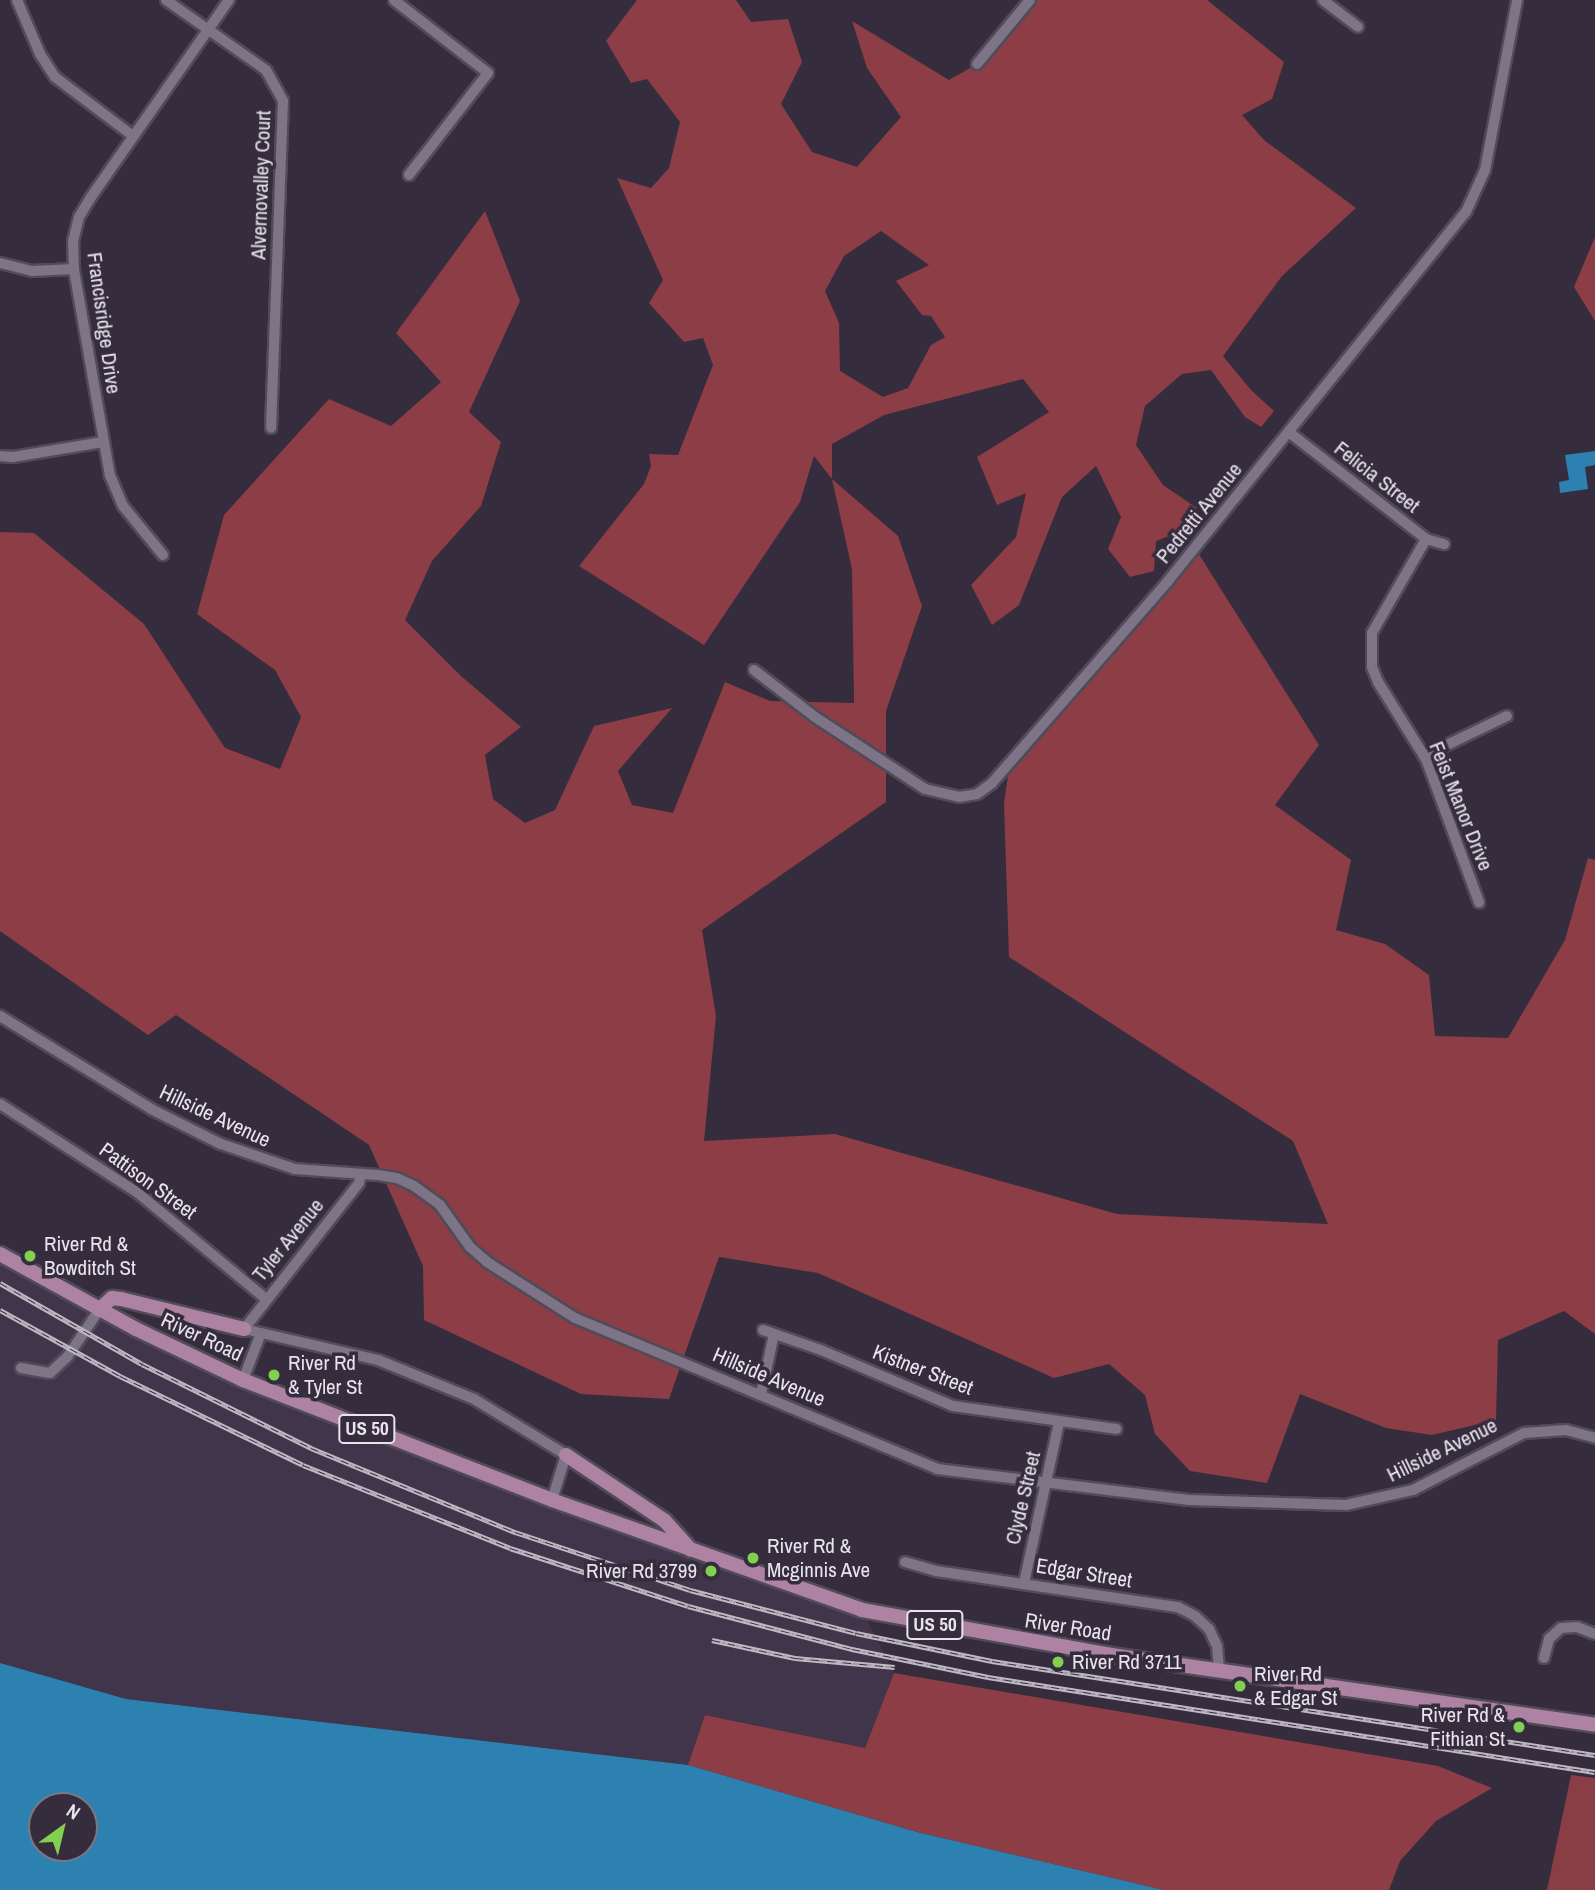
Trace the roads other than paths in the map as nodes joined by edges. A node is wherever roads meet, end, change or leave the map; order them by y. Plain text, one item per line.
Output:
1 (17, 0) edge
2 (166, 0) edge
3 (229, 0) edge
4 (394, 0) edge
5 (1030, 0) edge
6 (1324, 0) edge
7 (1517, 0) edge
8 (1358, 27) dead end
9 (209, 29) junction
10 (977, 64) dead end
11 (133, 136) junction
12 (409, 174) dead end
13 (0, 264) edge
14 (74, 269) junction
15 (271, 428) dead end
16 (1290, 433) junction
17 (103, 442) junction
18 (0, 456) edge
19 (1426, 539) junction
20 (1444, 544) dead end
21 (163, 555) dead end
22 (754, 670) dead end
23 (1507, 716) dead end
24 (1424, 756) junction
25 (1479, 902) dead end
26 (0, 1016) edge
27 (0, 1104) edge
28 (361, 1174) junction
29 (0, 1254) edge
30 (266, 1299) junction
31 (99, 1310) junction
32 (244, 1329) junction
33 (261, 1333) junction
34 (21, 1368) dead end
35 (243, 1380) junction
36 (761, 1394) junction
37 (1059, 1422) junction
38 (1116, 1429) dead end
39 (1595, 1438) edge
40 (566, 1455) junction
41 (1045, 1484) junction
42 (551, 1500) junction
43 (692, 1551) junction
44 (905, 1562) dead end
45 (1024, 1583) junction
46 (1595, 1634) edge
47 (1544, 1658) dead end
48 (1219, 1670) junction
49 (1595, 1725) edge

1 - 11 street
2 - 9 street, Alvernovalley Court
3 - 9 street, Francisridge Drive
4 - 12 street
5 - 10 street
6 - 8 street
7 - 16 street, Pedretti Avenue
9 - 11 street, Francisridge Drive
9 - 15 street, Alvernovalley Court
11 - 14 street, Francisridge Drive
13 - 14 street
14 - 17 street, Francisridge Drive
16 - 19 street, Felicia Street
16 - 22 street, Pedretti Avenue
17 - 18 street
17 - 21 street, Francisridge Drive
19 - 20 street, Felicia Street
19 - 24 street, Feist Manor Drive
23 - 24 street
24 - 25 street, Feist Manor Drive
26 - 28 street, Hillside Avenue
27 - 30 street, Pattison Street
28 - 30 street, Tyler Avenue
28 - 36 street, Hillside Avenue
29 - 31 main road, River Road / US 50
30 - 32 street, Tyler Avenue
31 - 32 main road
31 - 34 street
31 - 35 main road, River Road / US 50
32 - 33 street, River Road
33 - 35 street
33 - 40 street, River Road
35 - 42 main road, River Road / US 50
36 - 37 street, Kistner Street
36 - 41 street, Hillside Avenue
37 - 38 street, Kistner Street
37 - 41 street, Clyde Street
39 - 41 street, Hillside Avenue
40 - 42 street
40 - 43 main road
41 - 45 street, Clyde Street
42 - 43 main road, River Road / US 50
43 - 48 main road, River Road / US 50
44 - 45 street, Edgar Street
45 - 48 street, Edgar Street
46 - 47 street
48 - 49 main road, River Road / US 50

